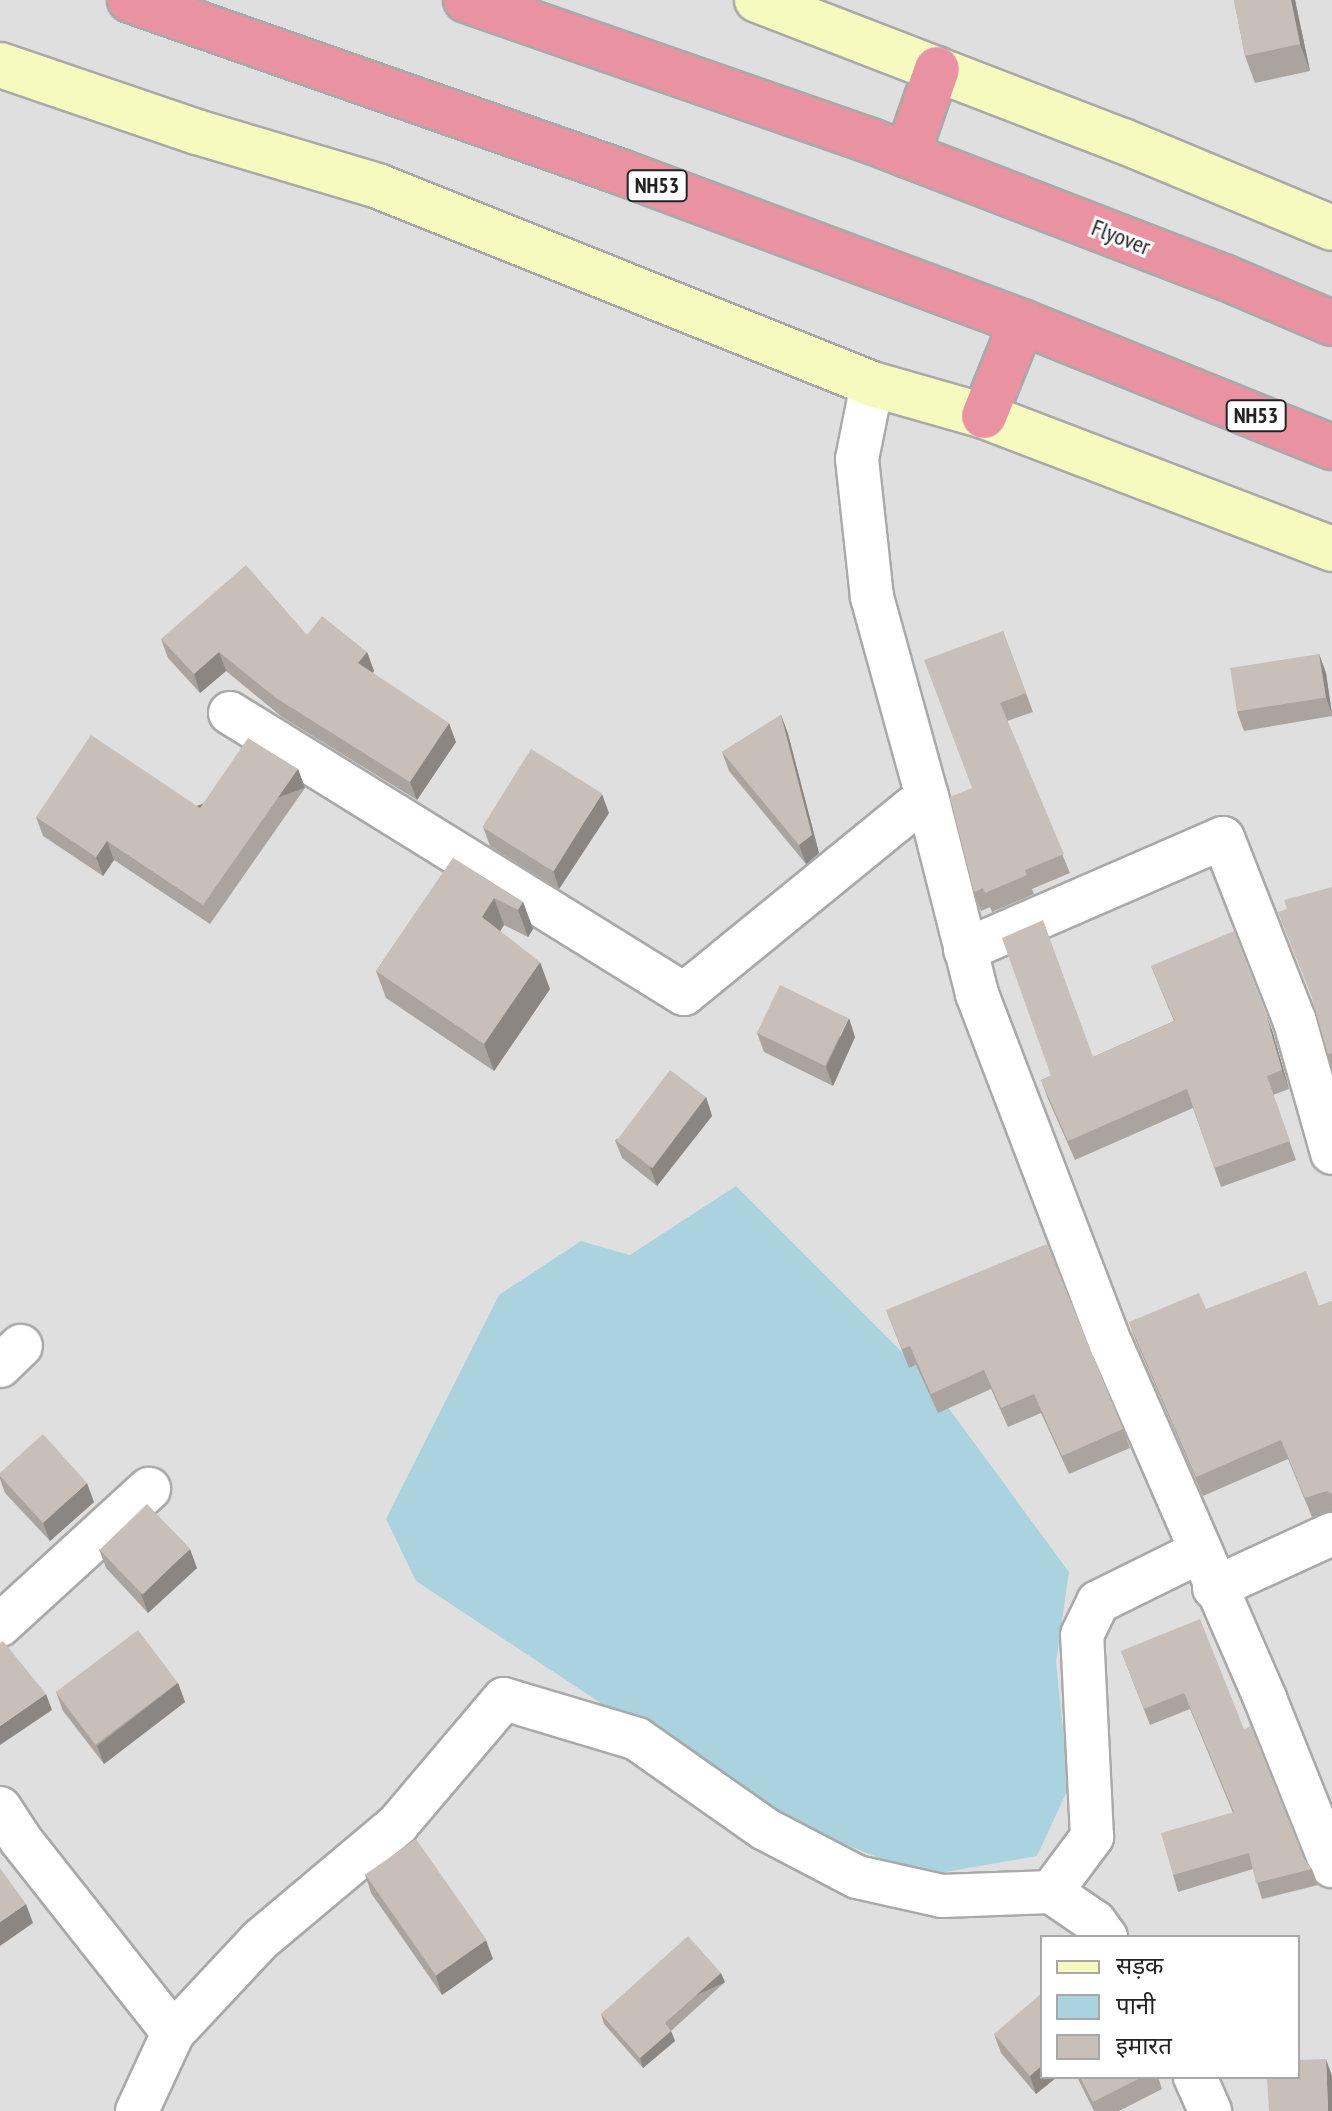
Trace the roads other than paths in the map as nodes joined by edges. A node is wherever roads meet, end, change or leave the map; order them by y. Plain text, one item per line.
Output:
1 (130, 0) edge
2 (466, 0) edge
3 (757, 0) edge
4 (0, 65) edge
5 (937, 69) junction
6 (907, 155) junction
7 (1332, 228) edge
8 (1022, 322) junction
9 (1332, 323) edge
10 (872, 384) junction
11 (984, 416) junction
12 (1332, 447) edge
13 (1332, 549) edge
14 (230, 713) dead end
15 (927, 796) junction
16 (965, 950) junction
17 (1332, 1153) edge
18 (149, 1489) dead end
19 (1332, 1534) edge
20 (1207, 1570) junction
21 (0, 1625) edge
22 (0, 1808) edge
23 (1332, 1866) edge
24 (1051, 1892) junction
25 (1105, 1935) edge
26 (173, 2033) junction
27 (1196, 2079) edge
28 (137, 2111) edge
29 (1210, 2111) edge

1 - 8 highway, NH53
2 - 6 highway, Flyover
3 - 5 street
4 - 10 street
5 - 6 highway
5 - 7 street
6 - 9 highway, Flyover
8 - 11 highway
8 - 12 highway, NH53
10 - 11 street
10 - 15 street
11 - 13 street
14 - 15 street
15 - 16 street
16 - 17 street
16 - 20 street
18 - 21 street
19 - 20 street
20 - 23 street
20 - 24 street
22 - 26 street
24 - 25 street
24 - 26 street
26 - 28 street
27 - 29 street

